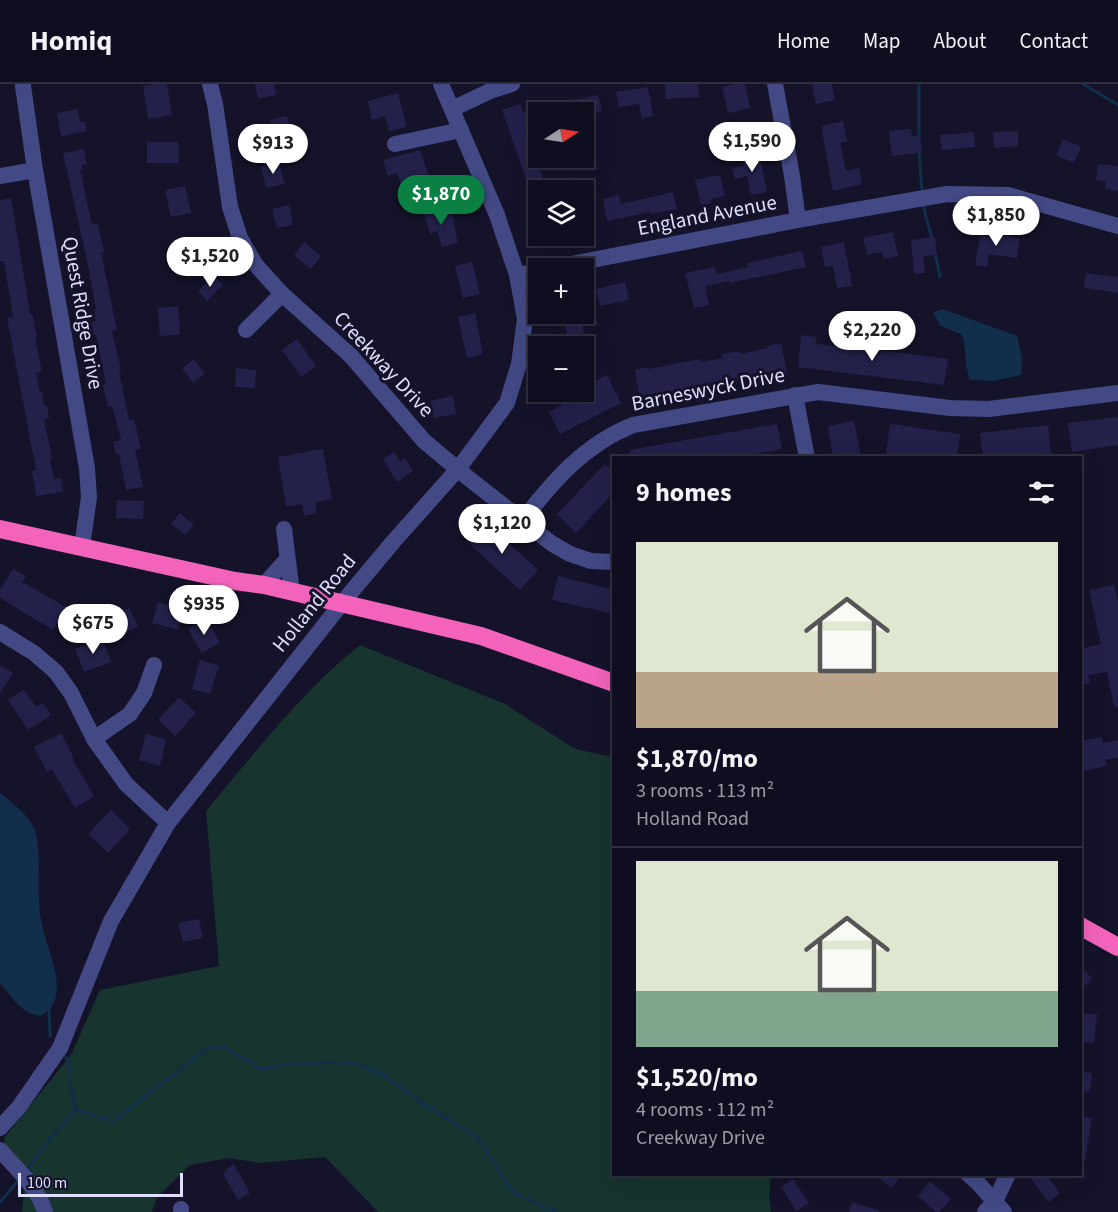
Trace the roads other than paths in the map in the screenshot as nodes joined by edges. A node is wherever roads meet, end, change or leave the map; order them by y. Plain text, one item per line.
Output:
1 (210, 84) edge
2 (441, 84) edge
3 (512, 84) edge
4 (775, 84) edge
5 (23, 86) dead end
6 (452, 109) junction
7 (461, 130) junction
8 (395, 144) dead end
9 (35, 170) junction
10 (0, 176) edge
11 (798, 220) junction
12 (1118, 226) edge
13 (594, 260) edge
14 (528, 273) edge
15 (517, 275) junction
16 (282, 294) junction
17 (246, 330) dead end
18 (1118, 393) edge
19 (795, 395) junction
20 (807, 456) edge
21 (458, 469) junction
22 (522, 521) junction
23 (0, 529) edge
24 (284, 529) dead end
25 (82, 547) junction
26 (287, 559) junction
27 (612, 562) edge
28 (264, 585) junction
29 (292, 592) junction
30 (342, 603) junction
31 (0, 632) edge
32 (154, 665) dead end
33 (612, 681) edge
34 (94, 739) junction
35 (168, 823) junction
36 (1082, 927) edge
37 (1118, 947) edge
38 (0, 1128) edge
39 (0, 1150) edge
40 (970, 1176) edge
41 (1007, 1176) edge
42 (995, 1208) edge
43 (45, 1212) edge

1 - 16 street, Creekway Drive
2 - 6 street, Holland Road
3 - 6 street
4 - 11 street
5 - 9 street, Quest Ridge Drive
6 - 7 street, Holland Road
7 - 8 street
7 - 15 street, Holland Road
9 - 10 street
9 - 25 street, Quest Ridge Drive
11 - 12 street, England Avenue
11 - 13 street, England Avenue
14 - 15 street
15 - 21 street, Holland Road
16 - 17 street
16 - 21 street, Creekway Drive
18 - 19 street, Barneswyck Drive
19 - 20 street
19 - 22 street, Barneswyck Drive
21 - 22 street, Creekway Drive
21 - 30 street, Holland Road
22 - 27 street, Creekway Drive
23 - 25 highway
24 - 26 street
25 - 28 highway
26 - 28 street
26 - 29 street
28 - 29 highway
29 - 30 highway
30 - 33 highway
30 - 35 street, Holland Road
31 - 34 street
32 - 34 street
34 - 35 street
35 - 38 street, Holland Road
36 - 37 highway
39 - 43 street
40 - 42 street
41 - 42 street

